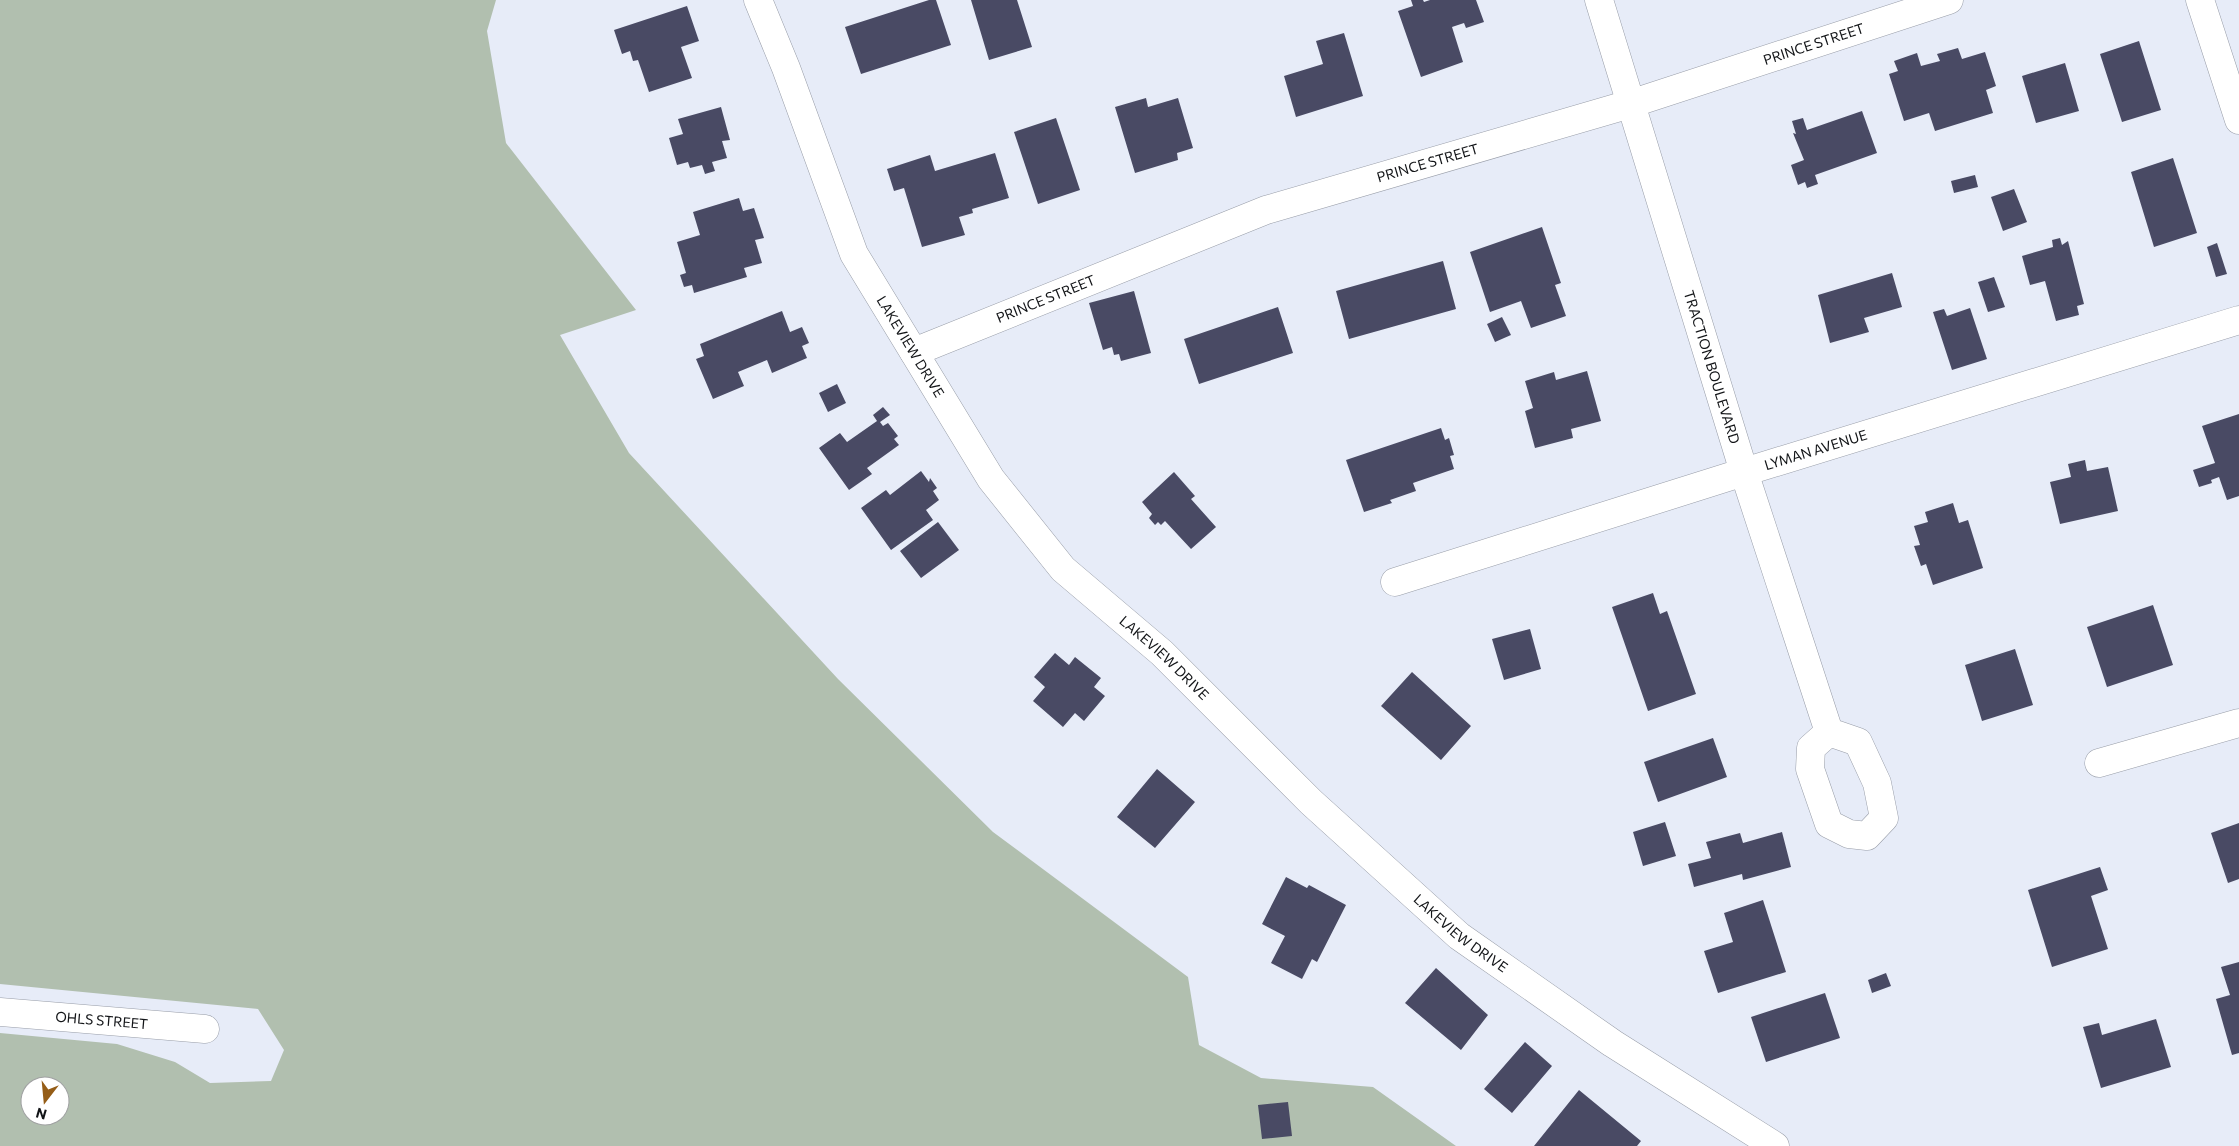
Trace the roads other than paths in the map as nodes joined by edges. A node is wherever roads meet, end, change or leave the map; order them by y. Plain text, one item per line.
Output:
1 (758, 0) edge
2 (1599, 0) edge
3 (1949, 0) edge
4 (2200, 0) edge
5 (1630, 104) junction
6 (2239, 120) edge
7 (2239, 320) edge
8 (914, 352) junction
9 (1744, 472) junction
10 (1395, 582) dead end
11 (2239, 723) edge
12 (1829, 732) dead end
13 (2100, 764) dead end
14 (0, 1012) edge
15 (205, 1029) dead end
16 (1775, 1146) edge

1 - 8 street, LAKEVIEW DRIVE
2 - 5 street, TRACTION BOULEVARD
3 - 5 street, PRINCE STREET
4 - 6 street
5 - 8 street, PRINCE STREET
5 - 9 street, TRACTION BOULEVARD
7 - 9 street, LYMAN AVENUE
8 - 16 street, LAKEVIEW DRIVE
9 - 10 street, LYMAN AVENUE
9 - 12 street, TRACTION BOULEVARD
11 - 13 street
14 - 15 street, OHLS STREET

